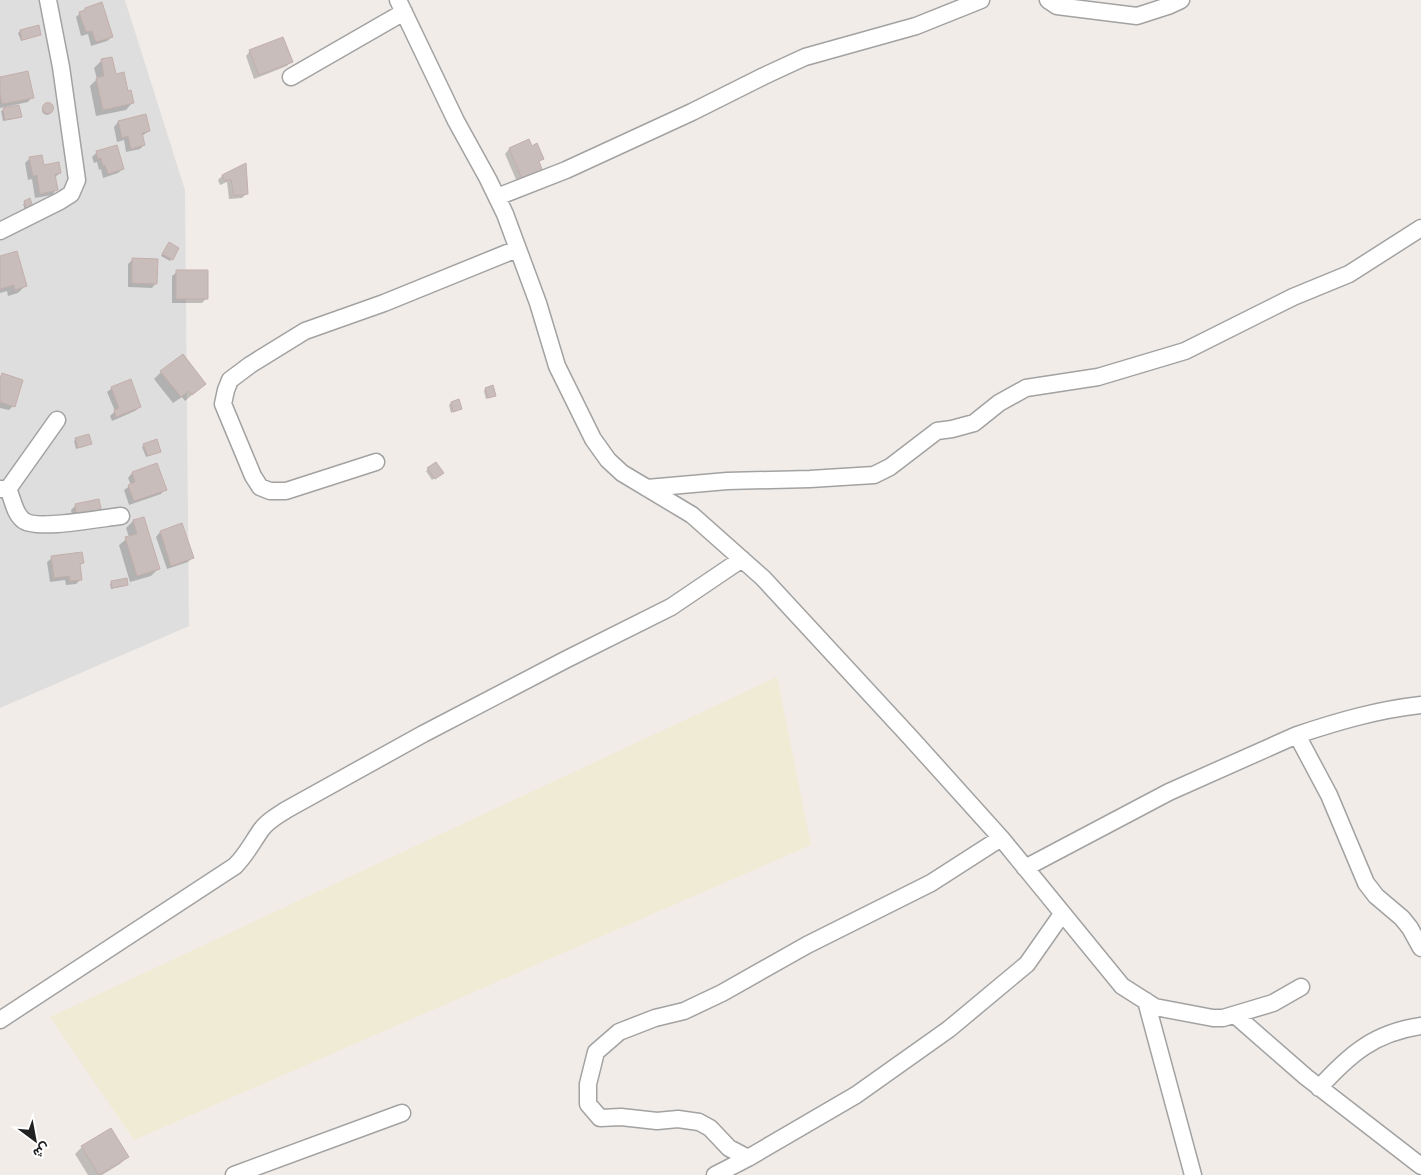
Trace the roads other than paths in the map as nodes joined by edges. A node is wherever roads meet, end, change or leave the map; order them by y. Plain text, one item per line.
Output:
1 (48, 0) edge
2 (981, 0) edge
3 (1048, 0) edge
4 (1181, 0) edge
5 (401, 6) edge
6 (291, 77) dead end
7 (496, 197) junction
8 (1421, 228) edge
9 (0, 231) edge
10 (517, 249) junction
11 (57, 420) dead end
12 (376, 462) dead end
13 (647, 488) junction
14 (4, 489) edge
15 (121, 516) dead end
16 (742, 559) junction
17 (1421, 705) edge
18 (1297, 735) junction
19 (1001, 838) junction
20 (1025, 868) junction
21 (1062, 914) junction
22 (1421, 948) edge
23 (1301, 988) dead end
24 (1146, 1001) junction
25 (1235, 1014) junction
26 (0, 1020) edge
27 (1421, 1026) edge
28 (1319, 1088) junction
29 (402, 1113) dead end
30 (748, 1158) junction
31 (1421, 1166) edge
32 (234, 1175) edge
33 (715, 1175) edge
34 (1193, 1175) edge

1 - 9 street
2 - 7 street
3 - 4 street
5 - 6 street
5 - 7 street
7 - 10 street
8 - 13 street
10 - 12 street
10 - 13 street
11 - 14 street
13 - 16 street
14 - 15 street
16 - 19 street
16 - 26 street
17 - 18 street
18 - 20 street
18 - 22 street
19 - 20 street
19 - 30 street
20 - 21 street
21 - 24 street
21 - 30 street
23 - 25 street
24 - 25 street
24 - 34 street
25 - 28 street
27 - 28 street
28 - 31 street
29 - 32 street
30 - 33 street

